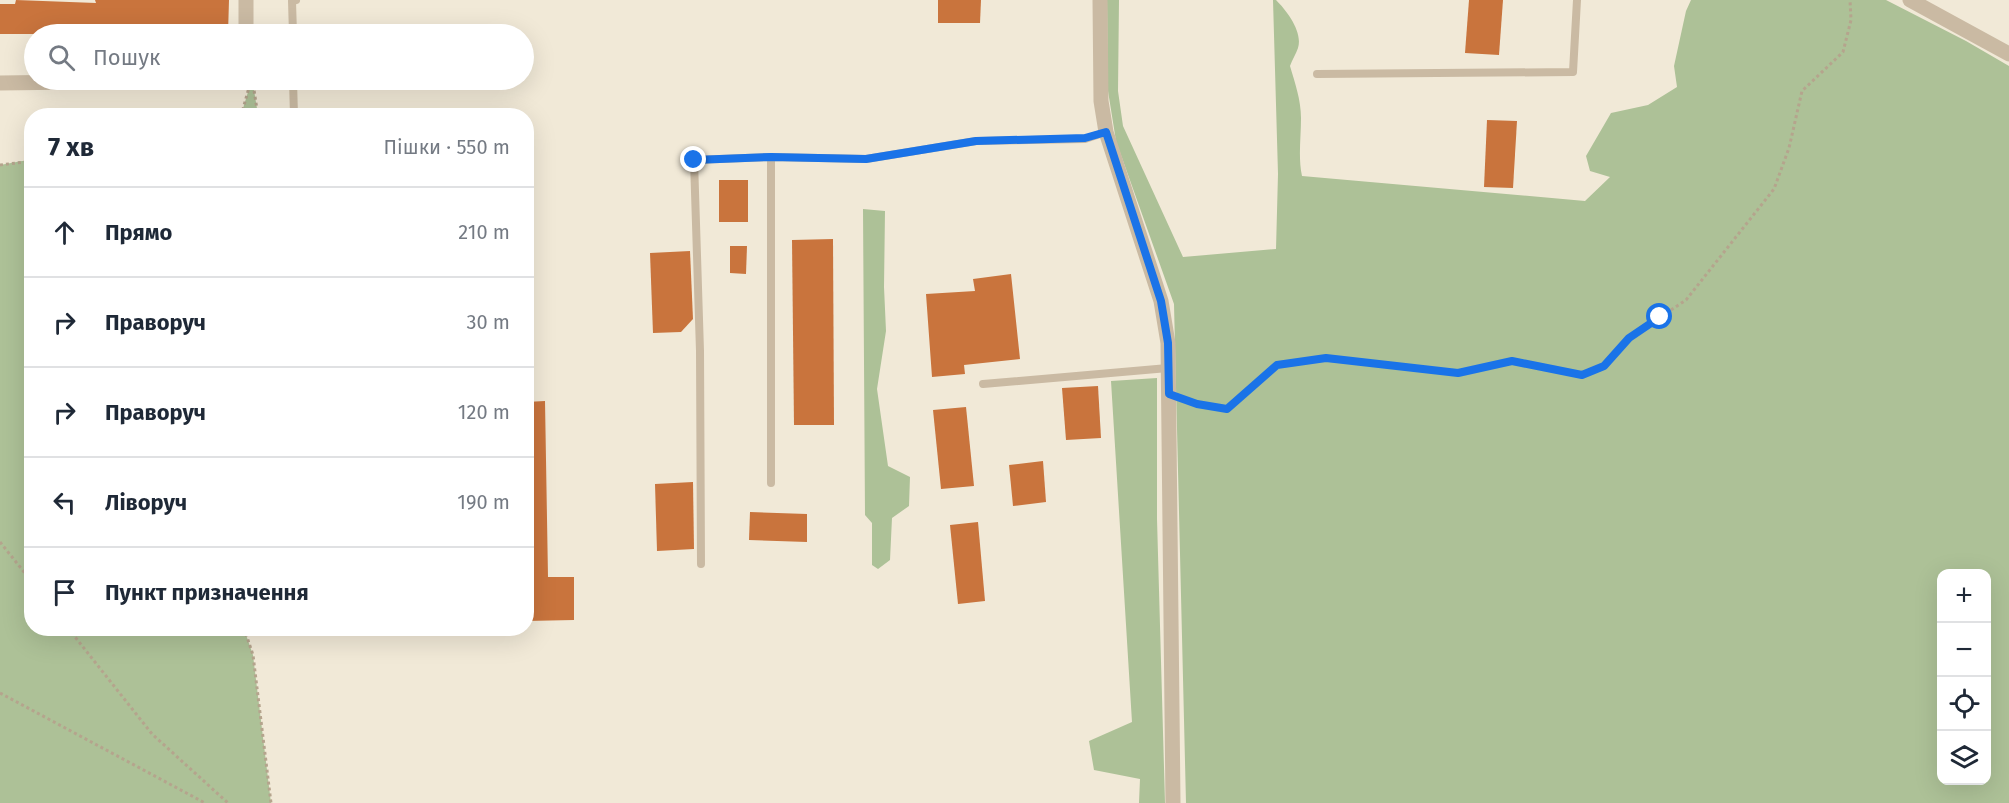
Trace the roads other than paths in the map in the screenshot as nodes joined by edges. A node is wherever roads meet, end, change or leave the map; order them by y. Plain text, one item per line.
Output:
1 (246, 0) edge
2 (294, 0) edge
3 (1100, 0) edge
4 (1577, 0) edge
5 (1910, 0) edge
6 (246, 24) edge
7 (293, 24) edge
8 (2009, 54) edge
9 (1317, 74) dead end
10 (0, 83) edge
11 (24, 83) edge
12 (293, 90) edge
13 (294, 108) edge
14 (1106, 132) junction
15 (771, 157) junction
16 (1168, 368) junction
17 (983, 384) dead end
18 (771, 483) dead end
19 (701, 564) dead end
20 (1173, 803) edge

1 - 6 street
2 - 7 lane
3 - 14 street
4 - 9 lane
5 - 8 street
10 - 11 street
12 - 13 lane
14 - 15 lane
14 - 16 street
15 - 18 lane
15 - 19 lane
16 - 17 lane
16 - 20 street

